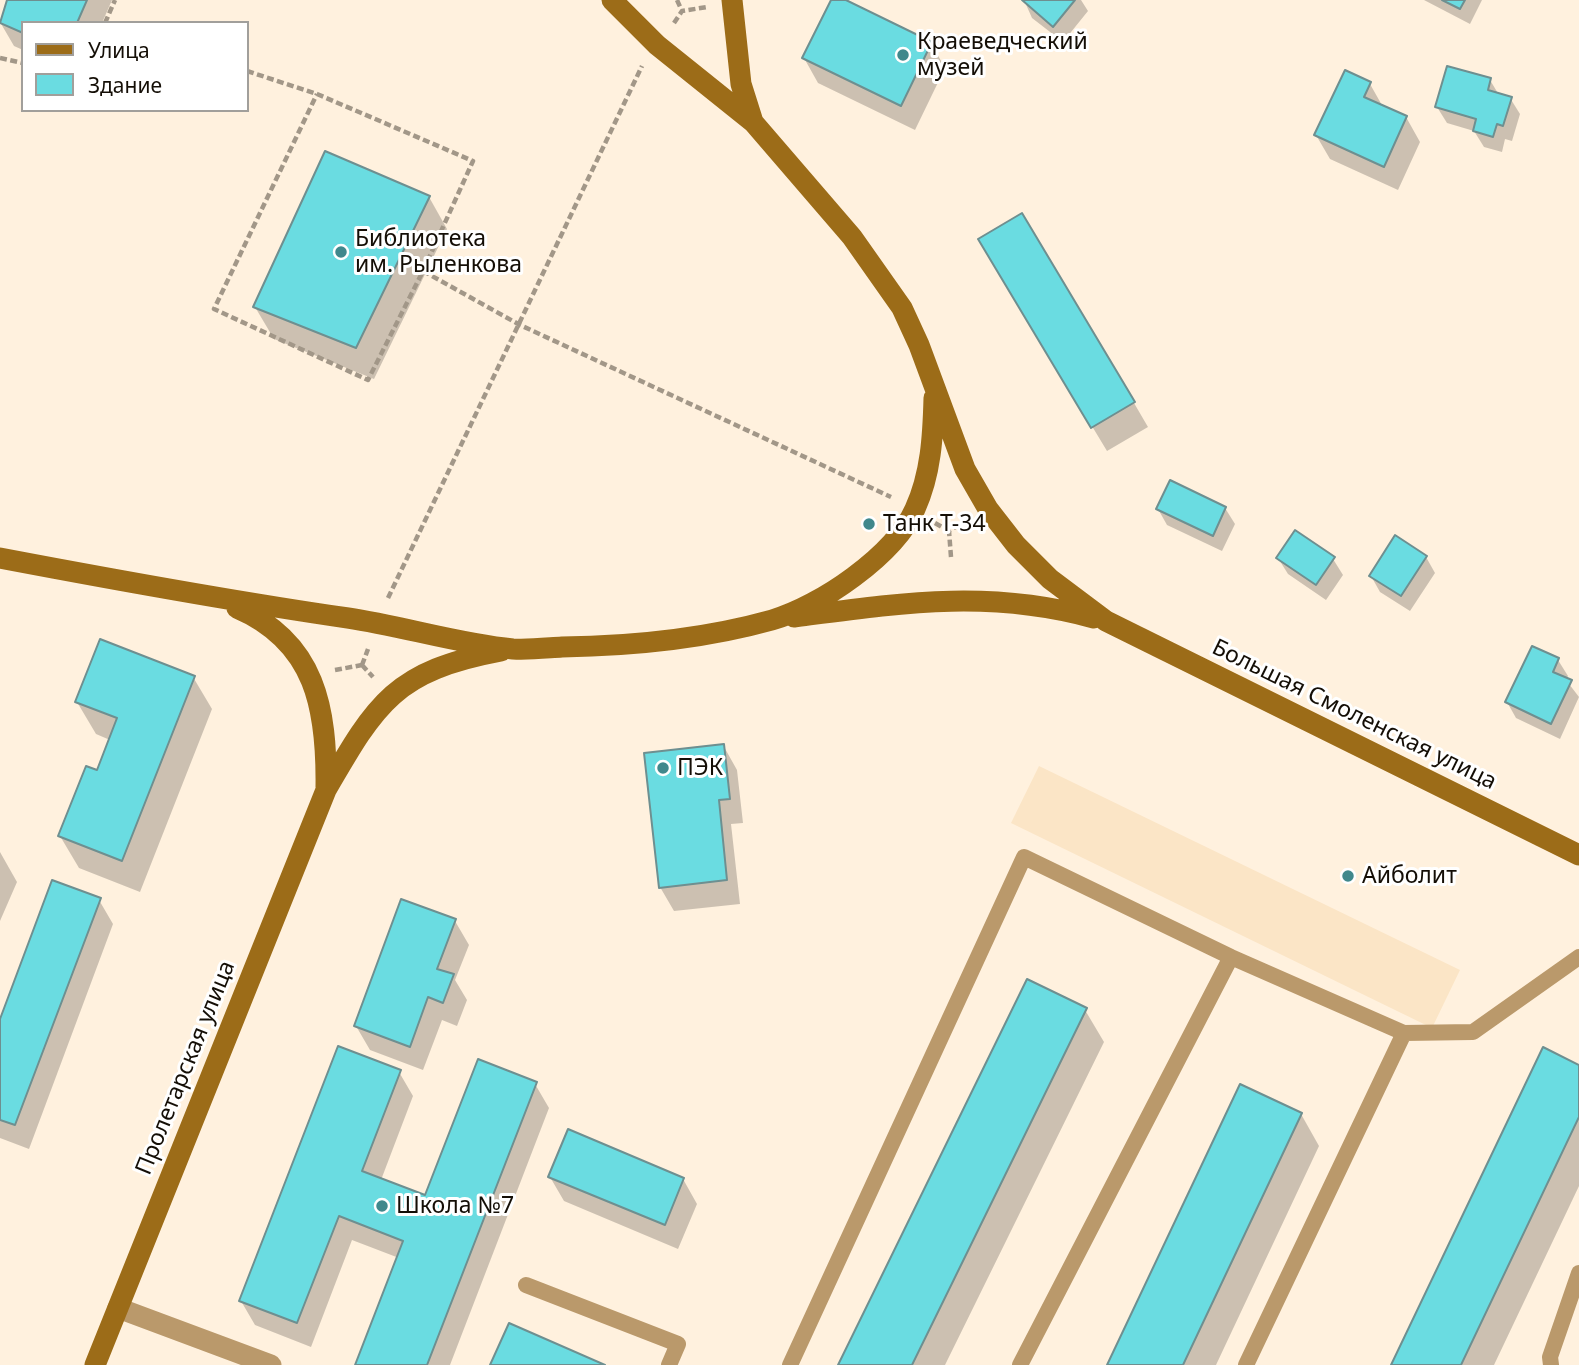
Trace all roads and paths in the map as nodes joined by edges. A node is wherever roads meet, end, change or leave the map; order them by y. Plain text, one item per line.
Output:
1 (115, 0) edge
2 (612, 0) edge
3 (677, 0) edge
4 (732, 0) edge
5 (707, 7) dead end
6 (106, 21) edge
7 (647, 57) dead end
8 (0, 58) edge
9 (21, 63) edge
10 (248, 71) edge
11 (317, 94) junction
12 (753, 122) junction
13 (423, 271) junction
14 (520, 325) junction
15 (934, 385) junction
16 (892, 498) dead end
17 (970, 518) dead end
18 (931, 520) dead end
19 (949, 531) junction
20 (951, 557) dead end
21 (0, 558) edge
22 (215, 598) junction
23 (386, 602) dead end
24 (774, 619) junction
25 (1106, 621) junction
26 (370, 644) dead end
27 (513, 649) junction
28 (362, 664) junction
29 (331, 671) dead end
30 (378, 682) dead end
31 (326, 790) junction
32 (1579, 855) edge
33 (1231, 957) junction
34 (1579, 957) edge
35 (1404, 1033) junction
36 (1579, 1273) edge
37 (526, 1285) dead end
38 (118, 1308) junction
39 (95, 1365) edge
40 (271, 1365) edge
41 (669, 1365) edge
42 (790, 1365) edge
43 (1020, 1365) edge
44 (1246, 1365) edge
45 (1551, 1365) edge

1 - 6 path
2 - 12 main road, Большая Смоленская улица
3 - 5 path
4 - 12 main road
7 - 14 path
8 - 9 path
10 - 11 path
11 - 13 path
11 - 13 path
12 - 15 main road, Большая Смоленская улица
13 - 14 path
14 - 16 path
14 - 23 path
15 - 24 main road
15 - 25 main road, Большая Смоленская улица
17 - 19 path
18 - 19 path
19 - 20 path
21 - 22 main road
22 - 27 main road
22 - 31 main road, Пролетарская улица
24 - 25 main road, Большая Смоленская улица
24 - 27 main road
25 - 32 main road, Большая Смоленская улица
26 - 28 path
27 - 31 main road, Пролетарская улица
28 - 29 path
28 - 30 path
31 - 38 main road, Пролетарская улица
33 - 35 lane
33 - 42 lane
33 - 43 lane
34 - 35 lane
35 - 44 lane
36 - 45 lane
37 - 41 lane
38 - 39 main road, Пролетарская улица
38 - 40 street

